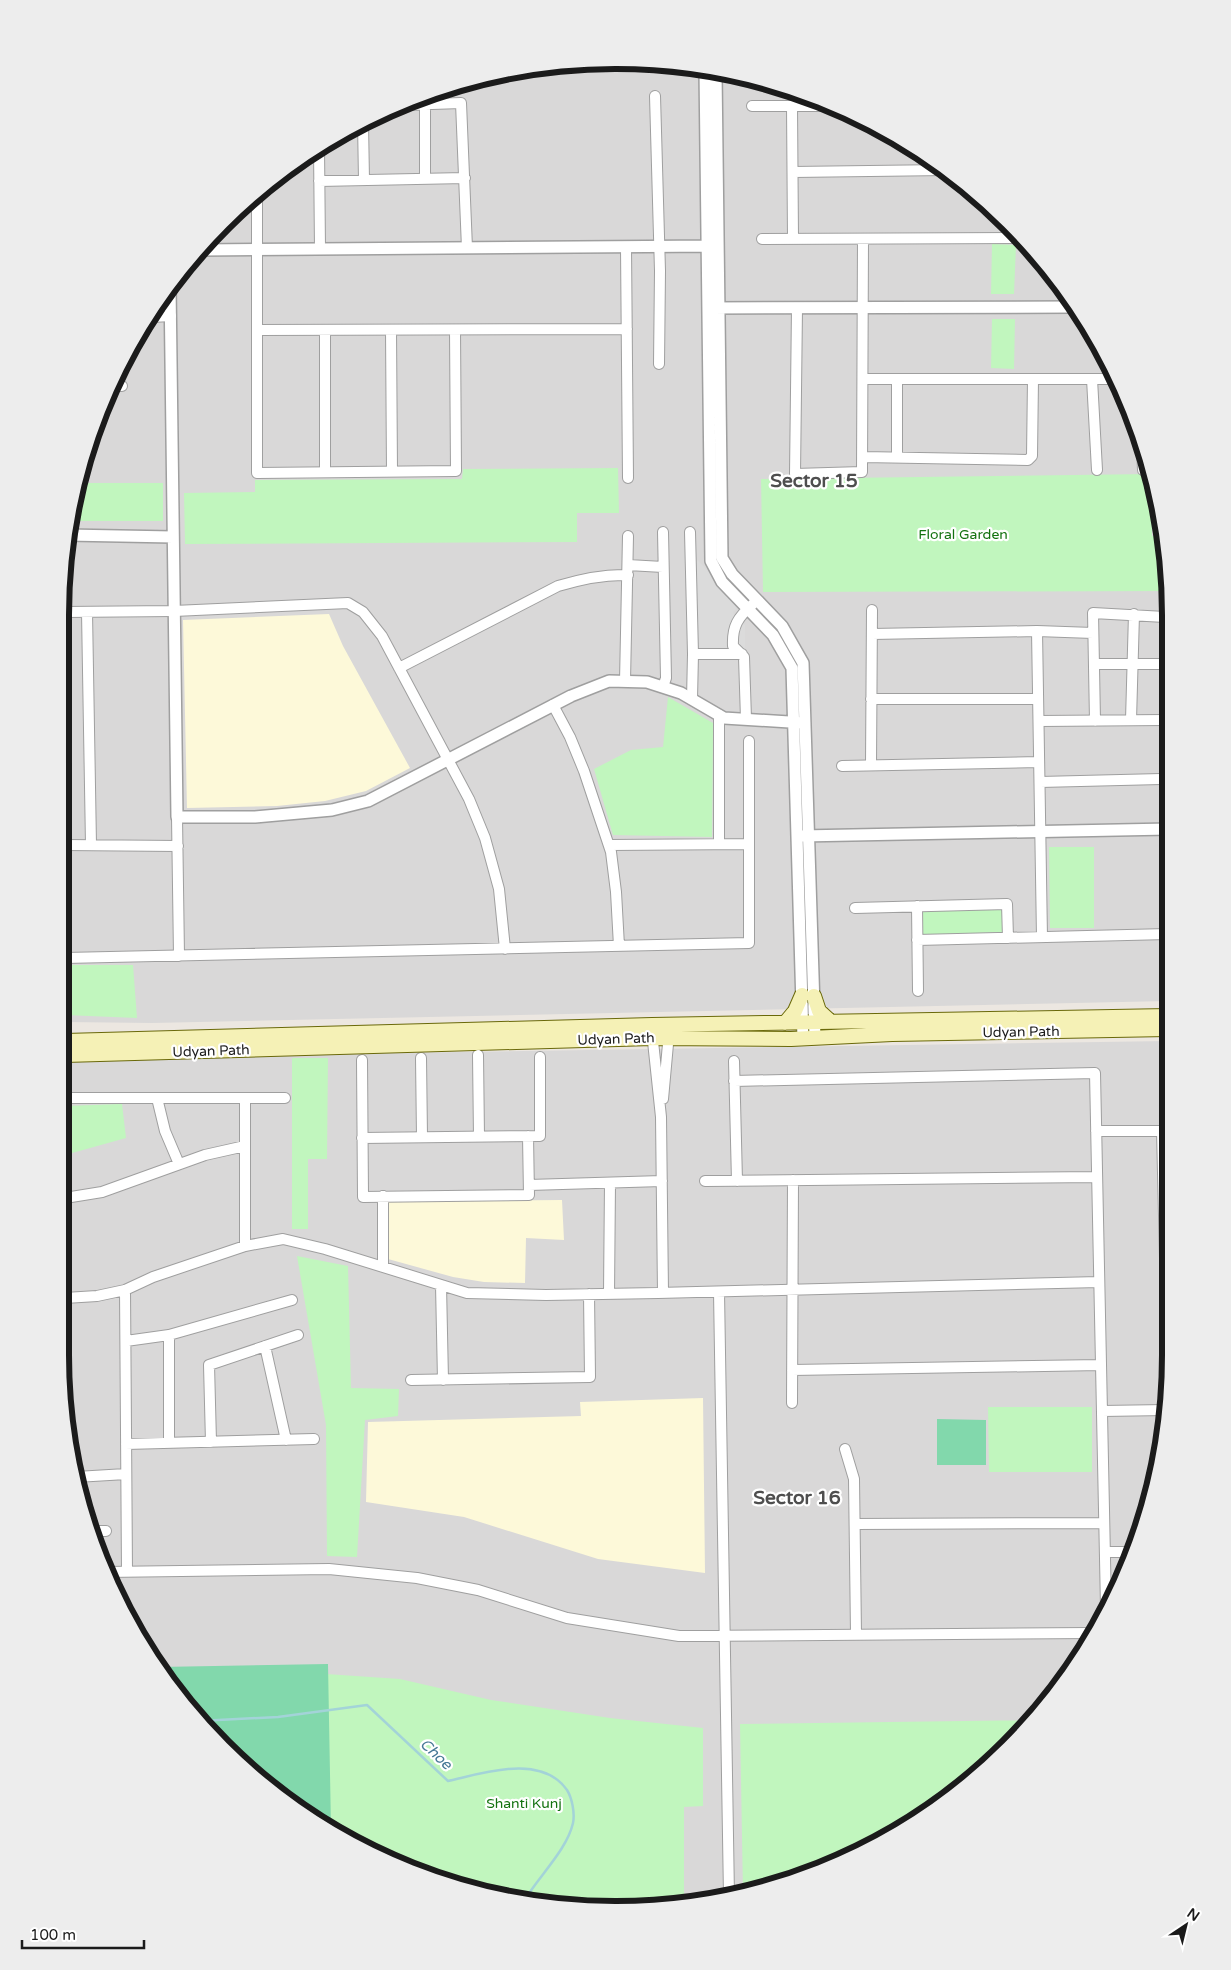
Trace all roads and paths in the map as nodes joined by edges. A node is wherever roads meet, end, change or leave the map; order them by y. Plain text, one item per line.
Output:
1 (705, 76) edge
2 (716, 78) edge
3 (655, 96) dead end
4 (425, 104) joint
5 (752, 106) dead end
6 (792, 106) junction
7 (814, 106) edge
8 (363, 131) edge
9 (319, 157) edge
10 (932, 170) edge
11 (792, 172) junction
12 (465, 178) junction
13 (425, 179) junction
14 (364, 180) junction
15 (319, 181) junction
16 (257, 202) edge
17 (793, 238) junction
18 (863, 238) junction
19 (1011, 238) edge
20 (762, 239) dead end
21 (712, 246) junction
22 (626, 247) junction
23 (659, 247) junction
24 (467, 248) junction
25 (257, 249) junction
26 (320, 249) junction
27 (209, 250) edge
28 (170, 300) edge
29 (1066, 307) edge
30 (713, 308) junction
31 (796, 308) junction
32 (863, 308) junction
33 (170, 316) junction
34 (158, 317) edge
35 (257, 330) junction
36 (325, 330) junction
37 (392, 330) junction
38 (455, 330) junction
39 (627, 330) junction
40 (659, 364) dead end
41 (863, 379) junction
42 (897, 379) junction
43 (1033, 379) junction
44 (1092, 379) junction
45 (1108, 379) edge
46 (862, 457) junction
47 (897, 458) junction
48 (1097, 470) dead end
49 (325, 472) junction
50 (392, 472) junction
51 (628, 478) dead end
52 (663, 532) dead end
53 (690, 532) dead end
54 (74, 536) edge
55 (173, 536) junction
56 (628, 536) dead end
57 (663, 567) junction
58 (628, 570) junction
59 (757, 600) junction
60 (748, 609) junction
61 (872, 610) dead end
62 (174, 611) junction
63 (69, 612) edge
64 (87, 612) junction
65 (1134, 614) junction
66 (1162, 617) edge
67 (1037, 631) junction
68 (872, 634) junction
69 (1093, 634) junction
70 (693, 654) junction
71 (742, 654) junction
72 (1094, 664) junction
73 (1132, 664) junction
74 (1162, 664) dead end
75 (399, 668) junction
76 (625, 681) junction
77 (663, 687) junction
78 (692, 699) junction
79 (871, 699) junction
80 (1038, 699) junction
81 (553, 705) junction
82 (719, 715) junction
83 (746, 719) junction
84 (1131, 720) junction
85 (1162, 720) edge
86 (1095, 721) junction
87 (1039, 722) junction
88 (799, 723) junction
89 (749, 741) dead end
90 (447, 760) junction
91 (1039, 762) junction
92 (871, 765) junction
93 (842, 766) dead end
94 (1161, 779) dead end
95 (1040, 782) junction
96 (177, 818) junction
97 (1162, 829) edge
98 (1040, 832) junction
99 (803, 836) junction
100 (609, 844) junction
101 (719, 844) junction
102 (748, 844) junction
103 (69, 845) edge
104 (91, 845) junction
105 (178, 846) junction
106 (917, 906) junction
107 (855, 908) dead end
108 (1162, 934) edge
109 (1042, 937) junction
110 (1008, 938) junction
111 (917, 940) junction
112 (619, 946) junction
113 (505, 949) junction
114 (179, 956) junction
115 (69, 958) edge
116 (918, 991) dead end
117 (808, 996) junction
118 (1162, 1016) edge
119 (809, 1022) junction
120 (831, 1022) junction
121 (785, 1023) junction
122 (1162, 1029) edge
123 (669, 1031) junction
124 (652, 1032) junction
125 (809, 1038) junction
126 (69, 1041) edge
127 (69, 1055) edge
128 (478, 1055) dead end
129 (540, 1057) dead end
130 (421, 1058) dead end
131 (362, 1060) dead end
132 (734, 1060) dead end
133 (734, 1081) junction
134 (69, 1098) edge
135 (157, 1098) junction
136 (245, 1098) junction
137 (285, 1098) dead end
138 (661, 1117) junction
139 (1096, 1131) junction
140 (1162, 1131) edge
141 (528, 1136) junction
142 (479, 1137) junction
143 (362, 1138) junction
144 (422, 1138) junction
145 (245, 1146) junction
146 (179, 1164) junction
147 (1097, 1177) junction
148 (793, 1180) junction
149 (662, 1181) junction
150 (706, 1181) dead end
151 (737, 1181) junction
152 (610, 1182) junction
153 (529, 1185) junction
154 (383, 1196) junction
155 (69, 1197) edge
156 (245, 1246) junction
157 (383, 1267) junction
158 (1099, 1282) junction
159 (441, 1285) junction
160 (125, 1290) junction
161 (792, 1290) junction
162 (719, 1292) junction
163 (663, 1293) junction
164 (589, 1294) junction
165 (609, 1294) junction
166 (69, 1298) edge
167 (292, 1300) dead end
168 (169, 1335) junction
169 (298, 1335) dead end
170 (126, 1341) junction
171 (266, 1346) junction
172 (1101, 1364) junction
173 (792, 1370) junction
174 (411, 1380) dead end
175 (443, 1380) junction
176 (792, 1403) dead end
177 (1159, 1410) edge
178 (1102, 1411) junction
179 (314, 1439) dead end
180 (286, 1440) junction
181 (211, 1442) junction
182 (169, 1443) junction
183 (126, 1444) junction
184 (844, 1450) dead end
185 (126, 1474) junction
186 (83, 1477) edge
187 (1104, 1523) junction
188 (855, 1524) junction
189 (98, 1530) edge
190 (106, 1530) dead end
191 (1105, 1552) junction
192 (1125, 1552) edge
193 (114, 1572) edge
194 (127, 1572) junction
195 (1106, 1596) edge
196 (1086, 1633) edge
197 (856, 1634) junction
198 (725, 1635) junction
199 (729, 1889) edge

1 - 21 street
2 - 21 street
3 - 23 street
4 - 12 street
4 - 13 street
5 - 6 street
6 - 7 street
6 - 11 street
8 - 14 street
9 - 15 street
10 - 11 street
11 - 17 street
12 - 13 street
12 - 24 street
13 - 14 street
14 - 15 street
15 - 26 street
16 - 25 street
17 - 18 street
17 - 20 street
18 - 19 street
18 - 32 street
21 - 23 street
21 - 30 street
22 - 23 street
22 - 24 street
22 - 39 street
23 - 40 street
24 - 26 street
25 - 26 street
25 - 27 street
25 - 35 street
28 - 33 street
29 - 32 street
30 - 31 street
30 - 59 street
30 - 60 street
31 - 32 street
31 - 46 street
32 - 41 street
33 - 34 street
33 - 55 street
35 - 36 street
35 - 49 street
36 - 37 street
36 - 49 street
37 - 38 street
37 - 50 street
38 - 39 street
38 - 50 street
39 - 51 street
41 - 42 street
41 - 46 street
42 - 43 street
42 - 47 street
43 - 44 street
43 - 47 street
44 - 45 street
44 - 48 street
46 - 47 street
49 - 50 street
52 - 57 street
53 - 70 street
54 - 55 street
55 - 62 street
56 - 58 street
57 - 58 street
57 - 77 street
58 - 75 street
58 - 76 street
59 - 60 street
59 - 88 street
60 - 71 street
60 - 88 street
61 - 68 street
62 - 64 street
62 - 75 street
62 - 96 street
63 - 64 street
64 - 104 street
65 - 66 street
65 - 69 street
65 - 73 street
67 - 68 street
67 - 69 street
67 - 80 street
68 - 79 street
69 - 72 street
70 - 71 street
70 - 78 street
71 - 83 street
72 - 73 street
72 - 86 street
73 - 74 street
73 - 84 street
75 - 90 street
76 - 77 street
76 - 81 street
77 - 78 street
78 - 82 street
79 - 80 street
79 - 92 street
80 - 87 street
81 - 90 street
81 - 100 street
82 - 83 street
82 - 101 street
83 - 88 street
84 - 85 street
84 - 86 street
86 - 87 street
87 - 91 street
88 - 99 street
89 - 102 street
90 - 96 street
90 - 113 street
91 - 92 street
91 - 95 street
92 - 93 street
94 - 95 street
95 - 98 street
96 - 105 street
97 - 98 street
98 - 99 street
98 - 109 street
99 - 117 street
100 - 101 street
100 - 112 street
101 - 102 street
102 - 112 street
103 - 104 street
104 - 105 street
105 - 114 street
106 - 107 street
106 - 110 street
106 - 111 street
108 - 109 street
109 - 110 street
110 - 111 street
111 - 116 street
112 - 113 street
113 - 114 street
114 - 115 street
117 - 119 street
117 - 120 main road
117 - 121 main road
118 - 120 main road, Udyan Path
119 - 120 main road, Udyan Path
119 - 121 main road, Udyan Path
119 - 125 street
121 - 123 main road, Udyan Path
122 - 125 main road, Udyan Path
123 - 124 main road, Udyan Path
123 - 125 main road, Udyan Path
123 - 138 street
124 - 126 main road, Udyan Path
124 - 127 main road, Udyan Path
124 - 138 street
128 - 142 street
129 - 141 street
130 - 144 street
131 - 143 street
132 - 133 street
133 - 139 street
133 - 151 street
134 - 135 street
135 - 136 street
135 - 146 street
136 - 137 street
136 - 145 street
138 - 149 street
139 - 140 street
139 - 147 street
141 - 142 street
141 - 153 street
142 - 144 street
143 - 144 street
143 - 154 street
145 - 146 street
145 - 156 street
146 - 155 street
147 - 148 street
147 - 158 street
148 - 151 street
148 - 161 street
149 - 152 street
149 - 163 street
150 - 151 street
152 - 153 street
152 - 165 street
153 - 154 street
154 - 157 street
156 - 157 street
156 - 160 street
157 - 159 street
158 - 161 street
158 - 172 street
159 - 164 street
159 - 175 street
160 - 166 street
160 - 170 street
161 - 162 street
161 - 173 street
162 - 163 street
162 - 198 street
163 - 165 street
164 - 165 street
164 - 175 street
167 - 168 street
168 - 170 street
168 - 182 street
169 - 171 street
170 - 183 street
171 - 180 street
171 - 181 street
172 - 173 street
172 - 178 street
173 - 176 street
174 - 175 street
177 - 178 street
178 - 187 street
179 - 180 street
180 - 181 street
181 - 182 street
182 - 183 street
183 - 185 street
184 - 188 street
185 - 186 street
185 - 194 street
187 - 188 street
187 - 191 street
188 - 197 street
189 - 190 street
191 - 192 street
191 - 195 street
193 - 194 street
194 - 198 street
196 - 197 street
197 - 198 street
198 - 199 street

